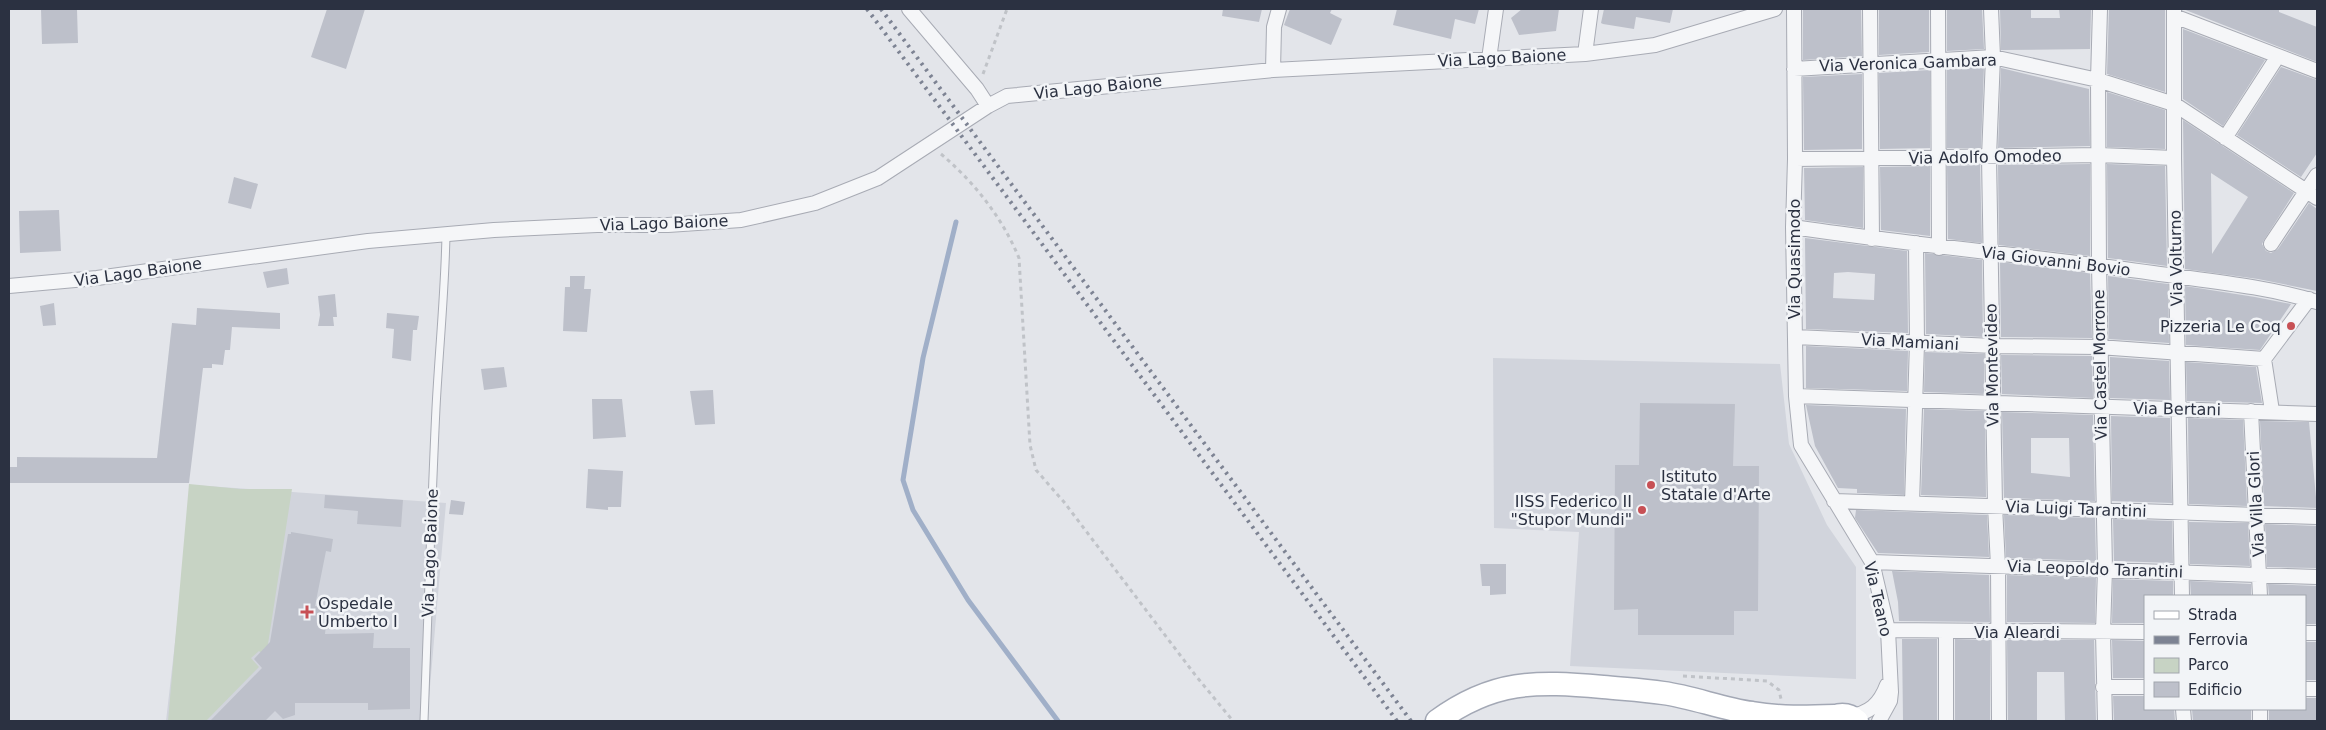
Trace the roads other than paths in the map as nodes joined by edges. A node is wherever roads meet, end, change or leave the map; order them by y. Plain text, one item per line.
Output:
1 (909, 9) edge
2 (1279, 9) edge
3 (1496, 9) edge
4 (1591, 9) edge
5 (1775, 9) edge
6 (1794, 9) edge
7 (1870, 9) edge
8 (1938, 9) edge
9 (1991, 9) edge
10 (2100, 9) edge
11 (2174, 12) edge
12 (1585, 54) junction
13 (2278, 56) junction
14 (1993, 57) junction
15 (1489, 59) junction
16 (1938, 60) junction
17 (1871, 64) junction
18 (1794, 69) junction
19 (1273, 70) junction
20 (2317, 71) edge
21 (2098, 80) junction
22 (2174, 104) junction
23 (988, 106) junction
24 (2226, 138) junction
25 (2098, 155) junction
26 (1938, 157) junction
27 (1989, 157) junction
28 (1872, 158) junction
29 (2174, 158) junction
30 (1795, 160) junction
31 (2317, 175) edge
32 (2312, 194) edge
33 (1793, 227) junction
34 (446, 234) junction
35 (1872, 239) junction
36 (1916, 243) junction
37 (2271, 244) dead end
38 (1939, 248) junction
39 (1990, 253) junction
40 (2099, 265) junction
41 (2178, 276) junction
42 (9, 286) edge
43 (2313, 300) edge
44 (1795, 337) junction
45 (1917, 343) junction
46 (1993, 346) junction
47 (2099, 347) junction
48 (2177, 354) junction
49 (2264, 358) junction
50 (1796, 396) junction
51 (1916, 401) junction
52 (1993, 404) junction
53 (2101, 408) junction
54 (2178, 409) junction
55 (2251, 411) junction
56 (2272, 412) junction
57 (2317, 414) edge
58 (1834, 501) junction
59 (1912, 503) junction
60 (1994, 506) junction
61 (2103, 510) junction
62 (2181, 513) junction
63 (2258, 516) junction
64 (2317, 517) edge
65 (1872, 562) junction
66 (1998, 566) junction
67 (2105, 570) junction
68 (2182, 572) junction
69 (2260, 575) junction
70 (2317, 577) edge
71 (2182, 595) edge
72 (2260, 595) edge
73 (1888, 630) junction
74 (1946, 632) junction
75 (1999, 632) junction
76 (2103, 632) junction
77 (2144, 632) edge
78 (1889, 677) junction
79 (2103, 687) junction
80 (2144, 687) edge
81 (1891, 692) junction
82 (1759, 717) edge
83 (1842, 719) edge
84 (424, 721) edge
85 (1437, 721) edge
86 (1879, 721) edge
87 (1892, 721) edge
88 (1946, 721) edge
89 (1999, 721) edge
90 (2105, 721) edge

1 - 23 street
2 - 19 street
3 - 15 street
4 - 12 street
5 - 12 street, Via Lago Baione
6 - 18 street, Via Quasimodo
7 - 17 street
8 - 16 street
9 - 14 street, Via Montevideo
10 - 21 street, Via Castel Morrone
11 - 13 street
11 - 22 street, Via Volturno
12 - 15 street, Via Lago Baione
13 - 20 street
13 - 24 street
14 - 16 street, Via Veronica Gambara
14 - 21 street, Via Veronica Gambara
14 - 27 street, Via Montevideo
15 - 19 street, Via Lago Baione
16 - 17 street, Via Veronica Gambara
16 - 26 street
17 - 18 street, Via Veronica Gambara
17 - 28 street
18 - 30 street, Via Quasimodo
19 - 23 street, Via Lago Baione
21 - 22 street, Via Veronica Gambara
21 - 25 street, Via Castel Morrone
22 - 24 street, Via Veronica Gambara
22 - 29 street, Via Volturno
23 - 34 street, Via Lago Baione
24 - 32 street, Via Veronica Gambara
25 - 27 street, Via Adolfo Omodeo
25 - 29 street, Via Adolfo Omodeo
25 - 40 street, Via Castel Morrone
26 - 27 street, Via Adolfo Omodeo
26 - 28 street, Via Adolfo Omodeo
26 - 38 street
27 - 39 street, Via Montevideo
28 - 30 street, Via Adolfo Omodeo
28 - 35 street
29 - 41 street, Via Volturno
30 - 33 street, Via Quasimodo
31 - 32 street
32 - 37 street
33 - 35 street, Via Giovanni Bovio
33 - 44 street, Via Quasimodo
34 - 42 street, Via Lago Baione
34 - 84 lane, Via Lago Baione
35 - 36 street, Via Giovanni Bovio
36 - 38 street, Via Giovanni Bovio
36 - 45 street
38 - 39 street, Via Giovanni Bovio
39 - 40 street, Via Giovanni Bovio
39 - 46 street, Via Montevideo
40 - 41 street, Via Giovanni Bovio
40 - 47 street, Via Castel Morrone
41 - 43 street, Via Giovanni Bovio
41 - 48 street, Via Volturno
43 - 49 street
44 - 45 street, Via Mamiani
44 - 50 street, Via Quasimodo
45 - 46 street, Via Mamiani
45 - 51 street
46 - 47 street, Via Mamiani
46 - 52 street, Via Montevideo
47 - 48 street, Via Mamiani
47 - 53 street, Via Castel Morrone
48 - 49 street, Via Mamiani
48 - 54 street, Via Volturno
49 - 56 street
50 - 51 street, Via Bertani
50 - 58 street, Via Quasimodo
51 - 52 street, Via Bertani
51 - 59 street
52 - 53 street, Via Bertani
52 - 60 street, Via Montevideo
53 - 54 street, Via Bertani
53 - 61 street, Via Castel Morrone
54 - 55 street, Via Bertani
54 - 62 street, Via Volturno
55 - 56 street, Via Bertani
55 - 63 street, Via Villa Glori
56 - 57 street, Via Bertani
58 - 59 street, Via Luigi Tarantini
58 - 65 street, Via Teano
59 - 60 street, Via Luigi Tarantini
60 - 61 street, Via Luigi Tarantini
60 - 66 street, Via Montevideo
61 - 62 street, Via Luigi Tarantini
61 - 67 street, Via Castel Morrone
62 - 63 street, Via Luigi Tarantini
62 - 68 street, Via Volturno
63 - 64 street, Via Luigi Tarantini
63 - 69 street, Via Villa Glori
65 - 66 street, Via Leopoldo Tarantini
65 - 73 street, Via Teano
66 - 67 street, Via Leopoldo Tarantini
66 - 75 street, Via Montevideo
67 - 68 street, Via Leopoldo Tarantini
67 - 76 street, Via Castel Morrone
68 - 69 street, Via Leopoldo Tarantini
68 - 71 street, Via Volturno
69 - 70 street, Via Leopoldo Tarantini
69 - 72 street, Via Villa Glori
73 - 74 street, Via Aleardi
73 - 78 street, Via Teano
74 - 75 street, Via Aleardi
74 - 88 street
75 - 76 street, Via Aleardi
75 - 89 street, Via Montevideo
76 - 77 street, Via Aleardi
76 - 79 street, Via Castel Morrone
78 - 81 street, Via Teano
78 - 83 street, Via Teano
79 - 80 street
79 - 90 street, Via Castel Morrone
81 - 86 street, Via Teano
81 - 87 street, Via Teano
82 - 83 main road
82 - 85 main road

